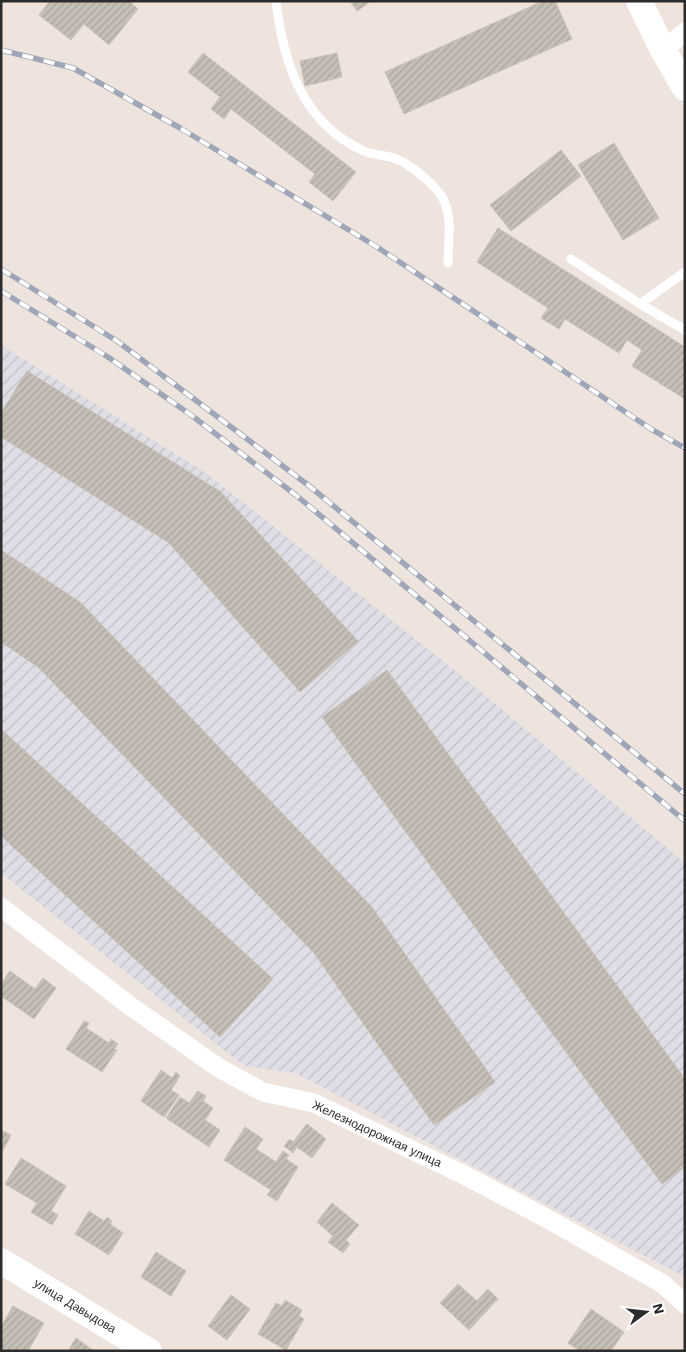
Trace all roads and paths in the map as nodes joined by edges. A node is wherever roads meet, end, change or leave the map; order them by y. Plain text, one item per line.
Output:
1 (276, 1) edge
2 (640, 1) edge
3 (685, 32) edge
4 (663, 50) junction
5 (685, 88) edge
6 (572, 259) dead end
7 (448, 263) dead end
8 (685, 272) edge
9 (640, 304) junction
10 (685, 330) edge
11 (1, 907) edge
12 (1, 1261) edge
13 (685, 1304) edge
14 (150, 1351) edge

1 - 7 lane
2 - 4 main road
3 - 4 street
4 - 5 main road
6 - 9 lane
8 - 9 lane
9 - 10 lane
11 - 13 street, Железнодорожная улица
12 - 14 main road, улица Давыдова

